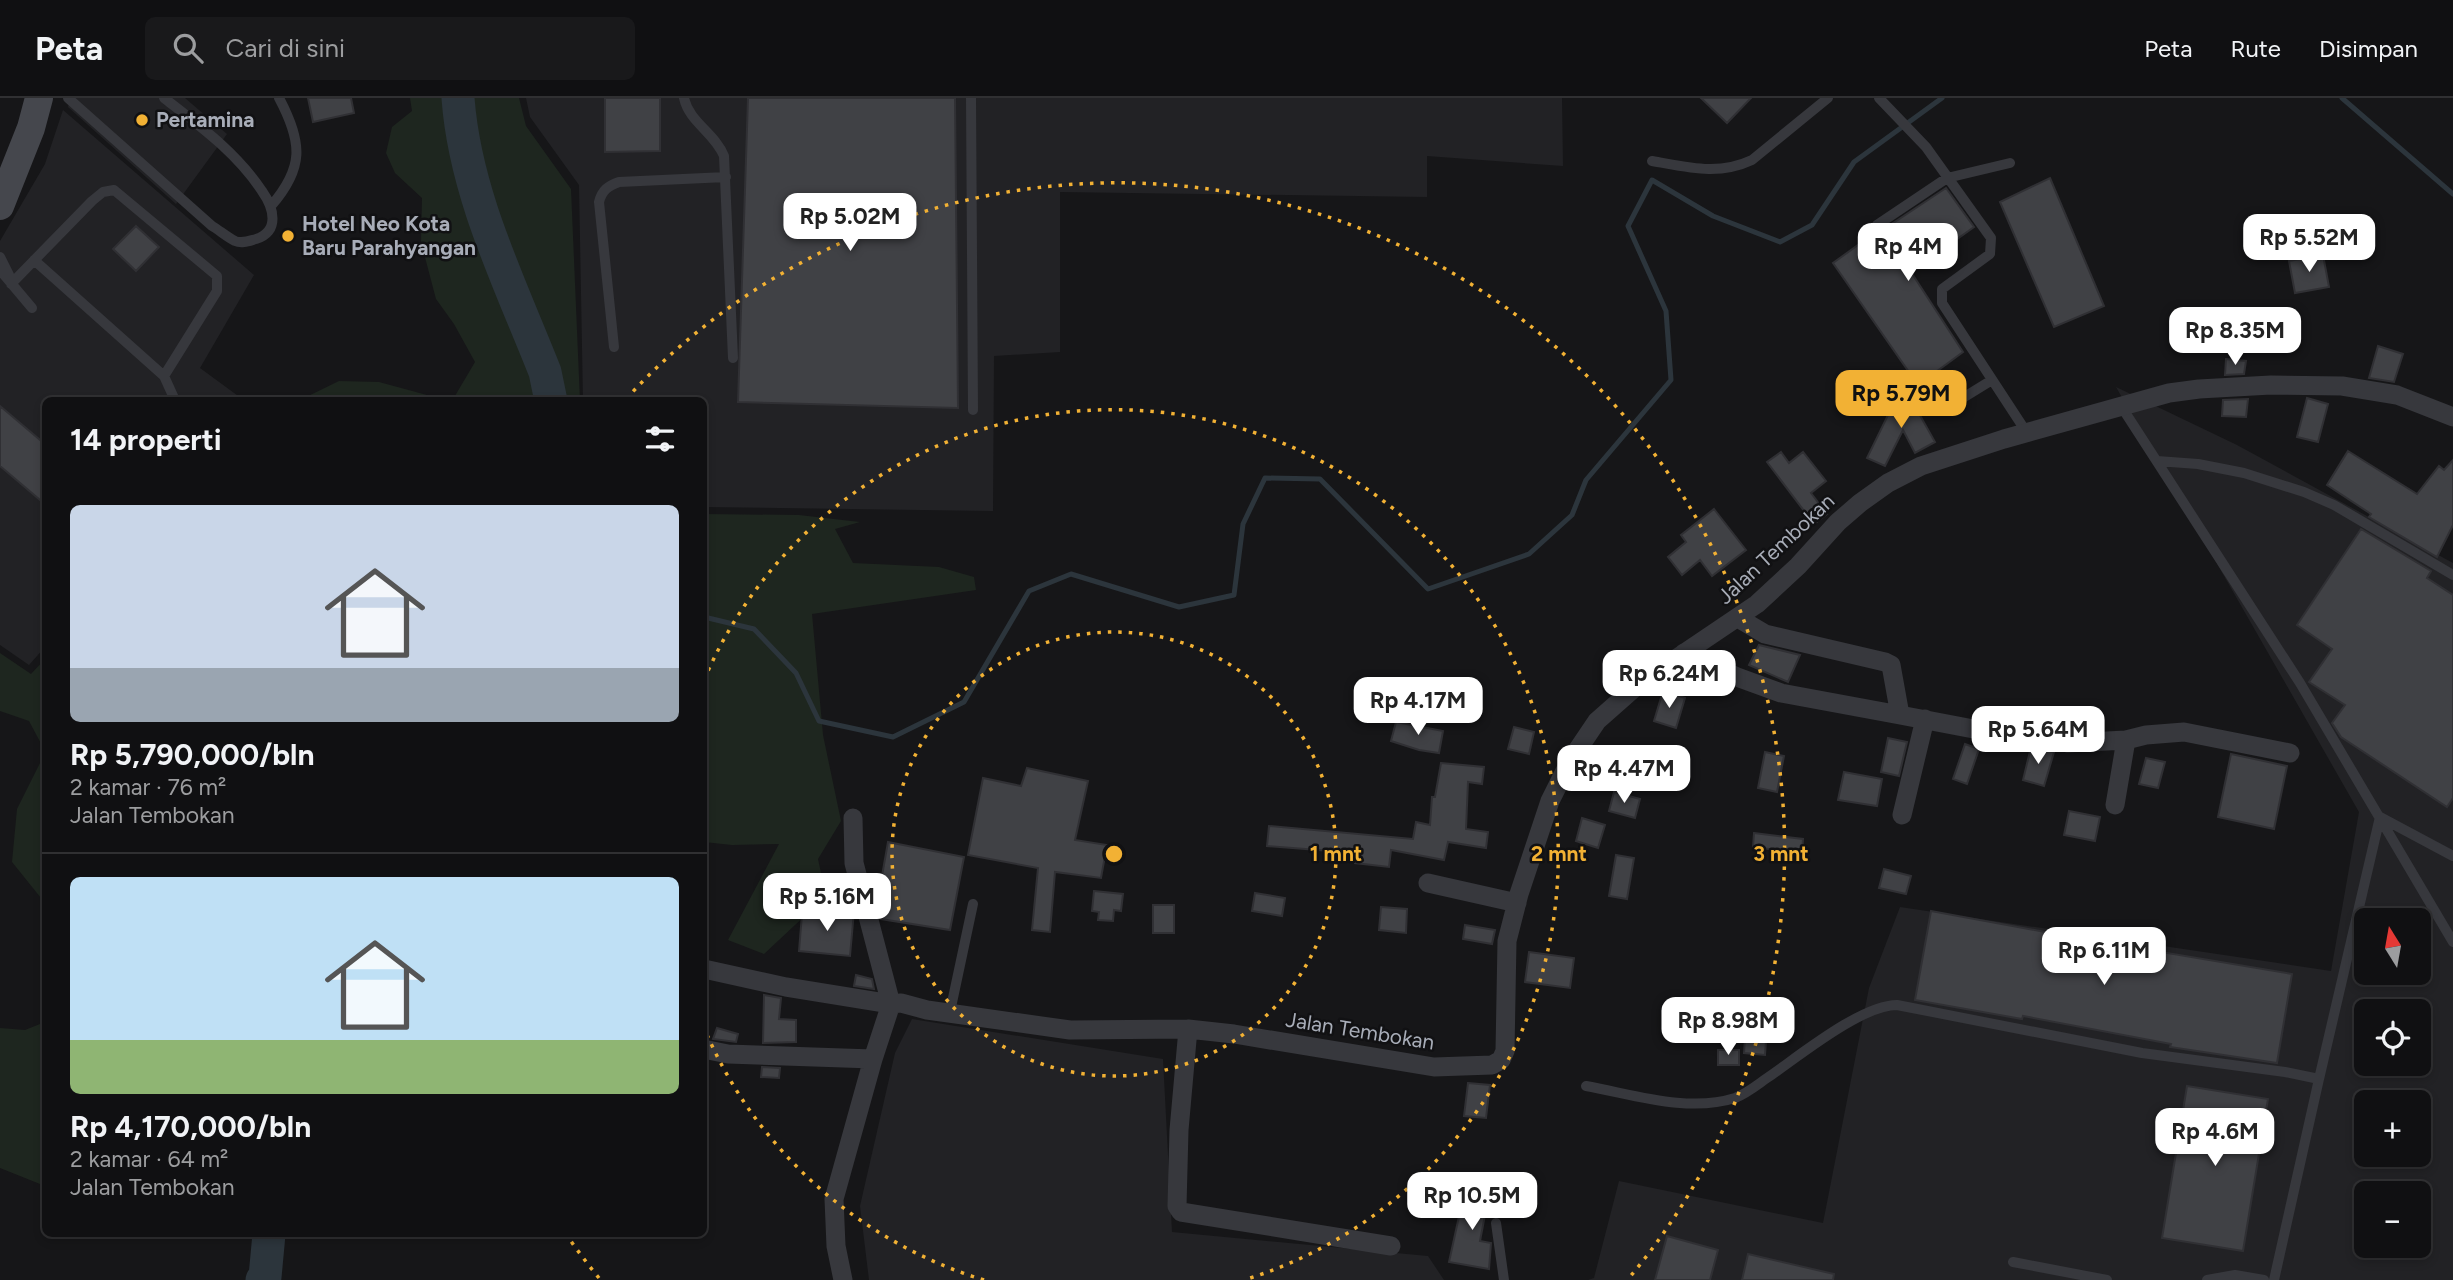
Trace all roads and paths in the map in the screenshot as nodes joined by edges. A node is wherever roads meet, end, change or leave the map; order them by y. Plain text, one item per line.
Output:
1 (39, 98) edge
2 (164, 98) edge
3 (279, 98) edge
4 (684, 98) edge
5 (971, 98) edge
6 (1828, 98) edge
7 (71, 99) edge
8 (1882, 102) edge
9 (1652, 161) dead end
10 (2010, 163) dead end
11 (726, 177) junction
12 (1947, 178) junction
13 (0, 206) edge
14 (271, 206) junction
15 (1877, 225) dead end
16 (0, 257) edge
17 (34, 260) junction
18 (0, 270) edge
19 (11, 283) junction
20 (32, 308) dead end
21 (614, 347) dead end
22 (733, 358) dead end
23 (164, 376) junction
24 (1992, 380) junction
25 (174, 397) edge
26 (1953, 404) dead end
27 (2121, 406) junction
28 (973, 410) dead end
29 (2453, 417) edge
30 (2027, 433) junction
31 (2157, 461) junction
32 (2453, 575) edge
33 (1746, 623) junction
34 (1684, 653) junction
35 (1900, 715) junction
36 (1926, 719) junction
37 (2126, 740) junction
38 (2290, 753) dead end
39 (2115, 805) dead end
40 (1902, 816) dead end
41 (2380, 817) junction
42 (853, 818) dead end
43 (2453, 856) edge
44 (1428, 883) dead end
45 (1517, 903) junction
46 (973, 904) dead end
47 (2453, 942) edge
48 (707, 970) edge
49 (891, 1004) junction
50 (950, 1012) junction
51 (1188, 1029) junction
52 (708, 1050) dead end
53 (873, 1059) junction
54 (2319, 1079) junction
55 (1586, 1086) dead end
56 (1496, 1223) dead end
57 (1391, 1246) dead end
58 (2013, 1262) dead end
59 (843, 1280) edge
60 (1504, 1280) edge
61 (2107, 1280) edge
62 (2207, 1280) edge
63 (2264, 1280) edge
64 (2274, 1280) edge

1 - 13 main road
2 - 14 lane
3 - 14 lane
4 - 11 lane
5 - 28 lane
6 - 9 lane
7 - 14 lane
8 - 12 lane
10 - 12 lane
11 - 21 lane
11 - 22 lane
12 - 15 lane
12 - 24 lane
16 - 19 lane
17 - 19 lane
17 - 23 lane
17 - 23 lane
18 - 19 lane
19 - 20 lane
23 - 25 lane
24 - 26 lane
24 - 30 lane
27 - 29 street, Jalan Tembokan
27 - 30 street, Jalan Tembokan
27 - 31 lane
30 - 33 street, Jalan Tembokan
31 - 32 lane
31 - 41 lane
33 - 34 street, Jalan Tembokan
33 - 35 street
34 - 35 street
34 - 45 street, Jalan Tembokan
35 - 36 street
36 - 37 street
36 - 40 street
37 - 38 street
37 - 39 street
41 - 43 lane
41 - 47 lane
41 - 54 lane
42 - 49 street
44 - 45 street
45 - 51 street, Jalan Tembokan
46 - 50 lane
48 - 49 street, Jalan Tembokan
49 - 50 street, Jalan Tembokan
49 - 53 street
50 - 51 street, Jalan Tembokan
51 - 57 street
52 - 53 street
53 - 59 street
54 - 55 lane
54 - 64 lane
56 - 60 lane
58 - 61 lane
62 - 63 lane

